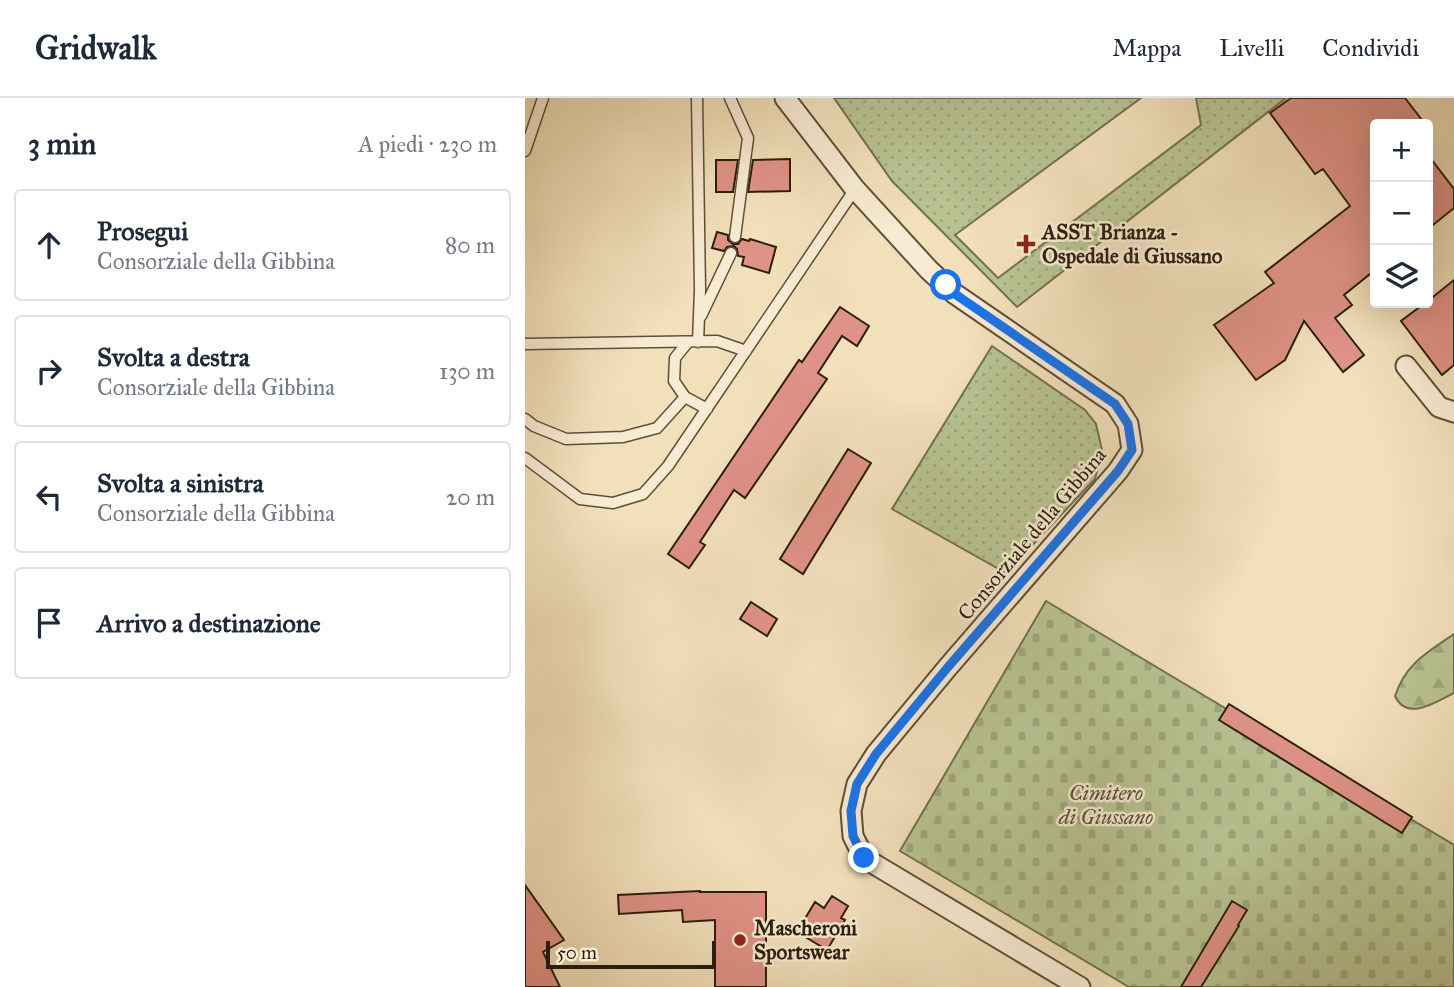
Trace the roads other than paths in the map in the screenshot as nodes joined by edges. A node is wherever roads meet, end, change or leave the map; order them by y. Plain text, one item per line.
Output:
1 (543, 98) edge
2 (697, 98) edge
3 (730, 98) edge
4 (785, 98) edge
5 (525, 151) edge
6 (855, 189) junction
7 (735, 237) dead end
8 (731, 254) dead end
9 (699, 320) junction
10 (693, 342) junction
11 (525, 344) edge
12 (746, 351) junction
13 (1406, 366) dead end
14 (685, 397) junction
15 (707, 409) junction
16 (1454, 412) edge
17 (525, 419) edge
18 (525, 457) edge
19 (1080, 987) edge

1 - 5 lane
2 - 9 lane
3 - 7 lane
4 - 6 street, Consorziale della Gibbina
6 - 12 lane
6 - 19 street, Consorziale della Gibbina
8 - 9 lane
9 - 10 lane
10 - 11 lane
10 - 12 lane
10 - 14 lane
12 - 15 lane
13 - 16 street
14 - 15 lane
14 - 17 lane
15 - 18 lane

